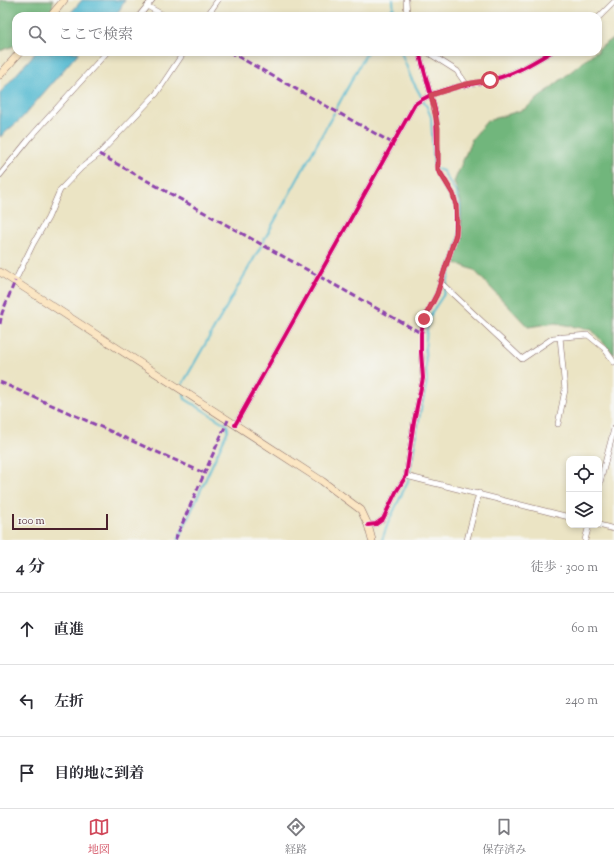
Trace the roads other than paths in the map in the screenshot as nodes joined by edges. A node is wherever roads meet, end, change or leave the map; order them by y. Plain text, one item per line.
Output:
1 (64, 0) edge
2 (152, 0) edge
3 (218, 0) edge
4 (406, 0) edge
5 (614, 2) edge
6 (147, 6) junction
7 (54, 12) edge
8 (142, 12) edge
9 (158, 12) edge
10 (210, 12) edge
11 (407, 12) edge
12 (602, 14) edge
13 (17, 56) edge
14 (103, 56) edge
15 (181, 56) edge
16 (420, 56) edge
17 (433, 56) edge
18 (544, 56) edge
19 (0, 75) edge
20 (466, 84) junction
21 (431, 95) junction
22 (0, 175) edge
23 (0, 272) edge
24 (15, 281) junction
25 (440, 282) junction
26 (560, 337) junction
27 (614, 362) edge
28 (558, 424) dead end
29 (235, 425) junction
30 (614, 430) edge
31 (602, 475) edge
32 (406, 476) junction
33 (479, 493) junction
34 (566, 516) edge
35 (368, 525) junction
36 (602, 526) edge
37 (587, 528) edge
38 (614, 529) edge
39 (372, 540) edge
40 (467, 540) edge
41 (585, 540) edge

1 - 7 street
2 - 6 street
3 - 10 street
4 - 11 street
5 - 12 street
6 - 8 street
6 - 9 street
13 - 19 street
14 - 22 street
15 - 24 street
16 - 21 street
17 - 20 street
18 - 20 street
20 - 21 street
21 - 25 street
21 - 29 street
23 - 24 street
24 - 29 street
25 - 26 street
25 - 32 street
26 - 27 street
26 - 28 street
29 - 35 street
30 - 31 street
32 - 33 street
32 - 35 street
33 - 34 street
33 - 40 street
35 - 39 street
36 - 38 street
37 - 41 street

